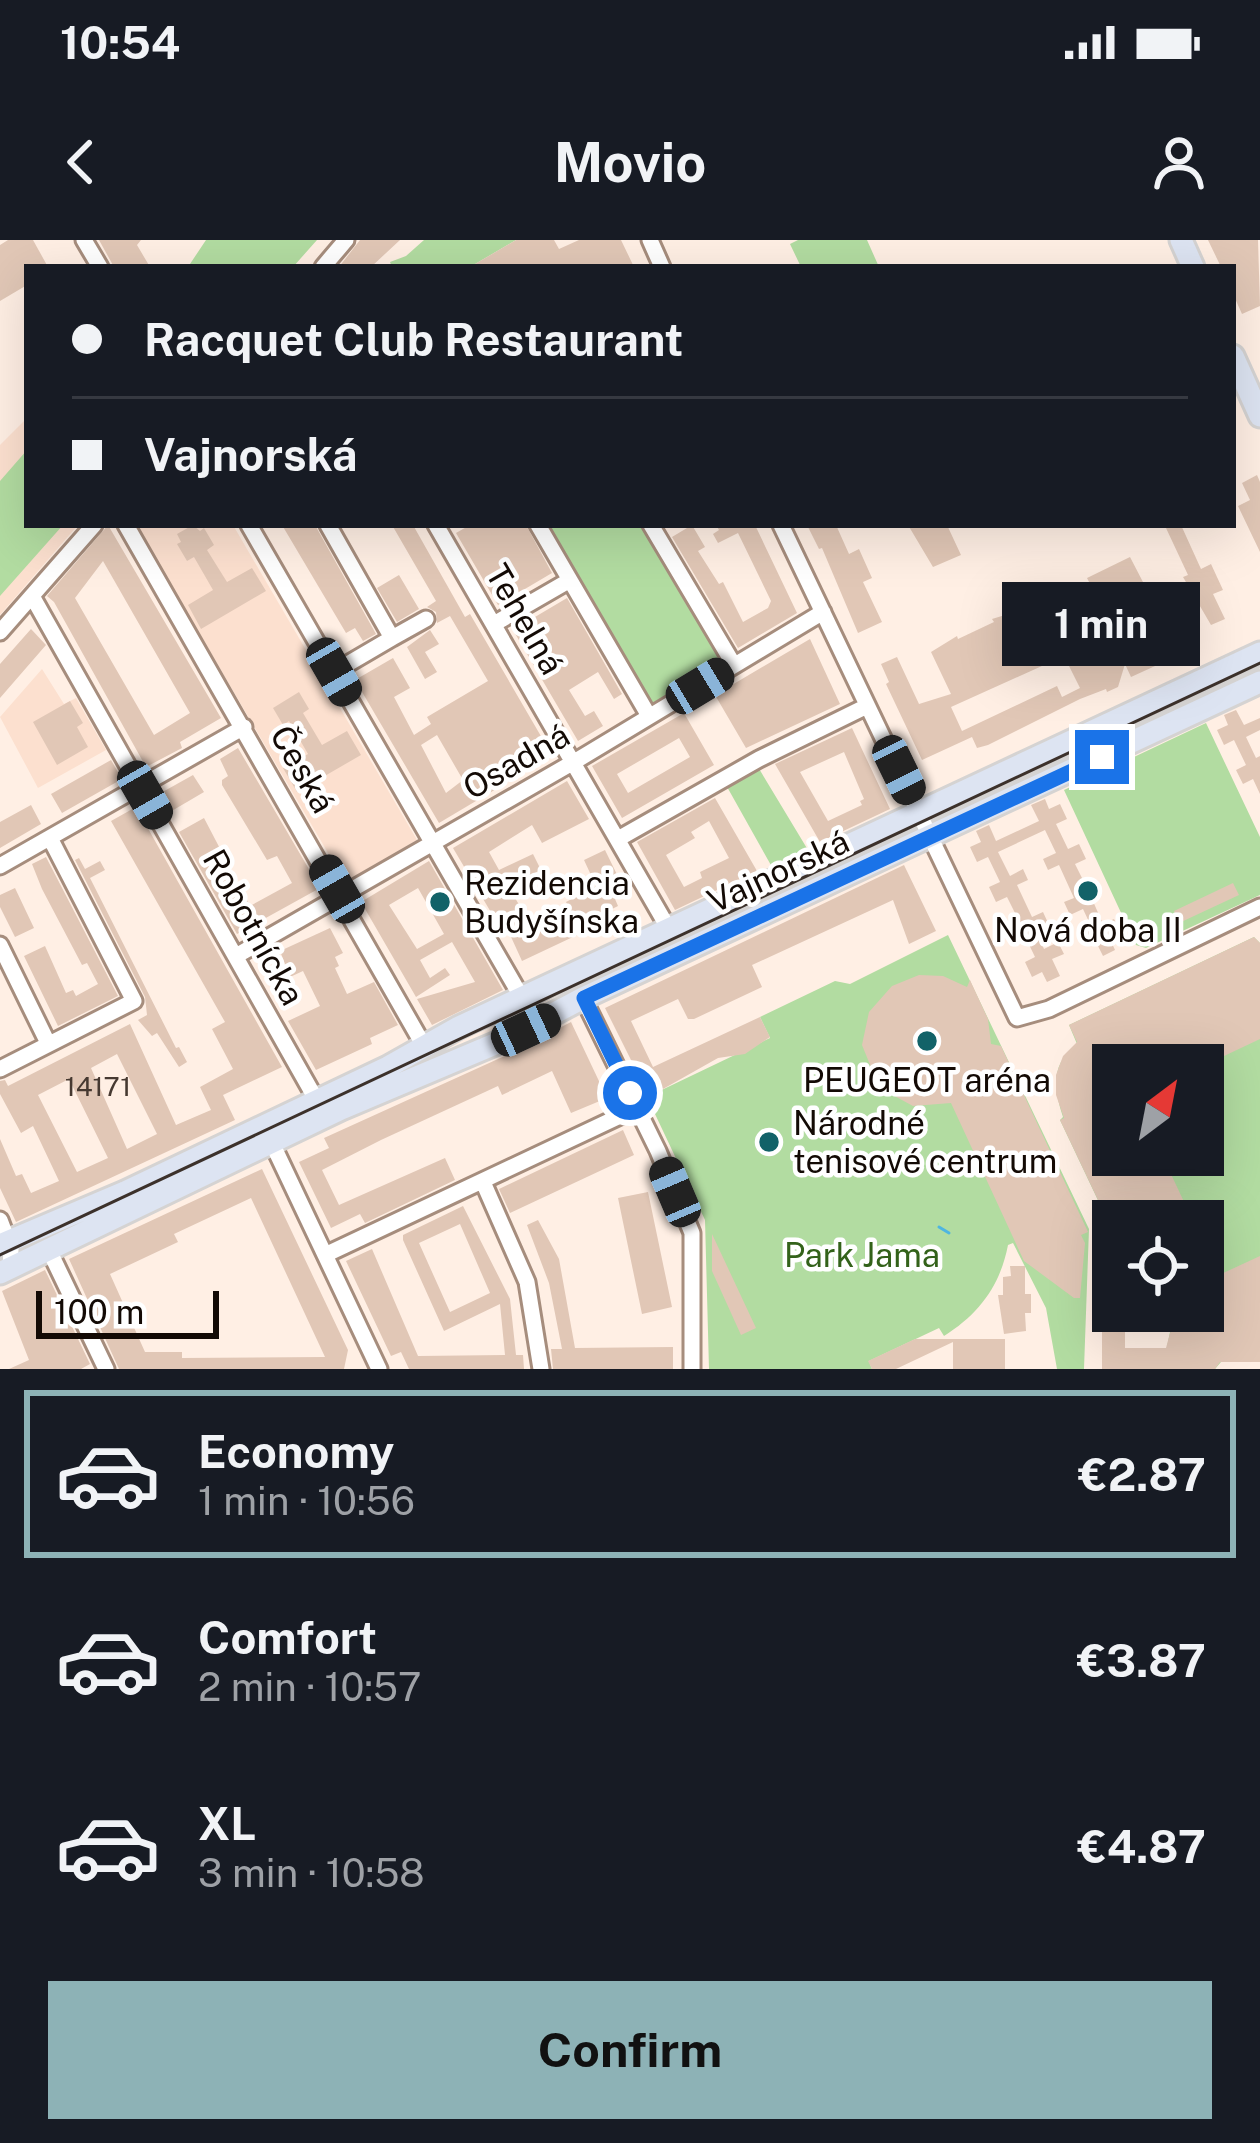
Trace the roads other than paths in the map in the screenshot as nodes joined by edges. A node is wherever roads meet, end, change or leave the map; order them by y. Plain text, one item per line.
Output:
1 (346, 240) edge
2 (326, 264) edge
3 (1236, 338) edge
4 (1236, 363) edge
5 (1260, 392) edge
6 (1260, 416) edge
7 (91, 528) edge
8 (128, 528) edge
9 (251, 528) edge
10 (330, 528) edge
11 (438, 528) edge
12 (540, 528) edge
13 (658, 528) edge
14 (782, 528) edge
15 (570, 580) junction
16 (32, 596) junction
17 (823, 613) junction
18 (426, 619) dead end
19 (494, 624) junction
20 (0, 632) edge
21 (392, 638) junction
22 (1260, 653) edge
23 (734, 665) junction
24 (334, 672) junction
25 (1260, 682) edge
26 (867, 706) junction
27 (649, 716) junction
28 (244, 727) junction
29 (573, 762) junction
30 (141, 788) junction
31 (920, 813) junction
32 (931, 836) junction
33 (50, 838) junction
34 (618, 839) junction
35 (433, 844) junction
36 (0, 866) edge
37 (341, 897) junction
38 (1260, 907) edge
39 (670, 931) junction
40 (0, 945) edge
41 (236, 956) junction
42 (589, 967) junction
43 (530, 994) junction
44 (584, 998) junction
45 (48, 1043) junction
46 (424, 1046) junction
47 (0, 1069) edge
48 (317, 1101) junction
49 (637, 1108) junction
50 (272, 1143) junction
51 (483, 1182) junction
52 (3, 1235) edge
53 (49, 1250) junction
54 (327, 1254) junction
55 (5, 1270) edge
56 (106, 1369) edge
57 (379, 1369) edge
58 (541, 1369) edge
59 (692, 1369) edge

1 - 2 street
3 - 5 main road
4 - 6 main road
7 - 16 street
8 - 28 street, Česká
9 - 24 street
10 - 21 street
11 - 19 street, Tehelná
12 - 15 street
13 - 23 street
14 - 17 street
15 - 19 street
15 - 27 street
16 - 20 street
16 - 30 street, Robotnícka
17 - 23 street, Osadná
17 - 26 street
18 - 21 street
19 - 29 street, Tehelná
21 - 24 street
22 - 31 main road, Vajnorská
23 - 27 street, Osadná
24 - 35 street
25 - 32 main road, Vajnorská
26 - 31 street
26 - 34 street
27 - 29 street, Osadná
28 - 30 street
28 - 37 street, Česká
29 - 34 street, Tehelná
29 - 35 street, Osadná
30 - 33 street
30 - 41 street, Robotnícka
31 - 32 street
31 - 39 main road, Vajnorská
32 - 38 street
32 - 44 main road, Vajnorská
33 - 36 street
33 - 45 street
34 - 39 street, Tehelná
35 - 37 street, Osadná
35 - 43 street
37 - 41 street, Osadná
37 - 46 street, Česká
39 - 42 main road, Vajnorská
40 - 45 street
41 - 48 street, Robotnícka
42 - 43 main road, Vajnorská
42 - 44 main road
43 - 44 main road
43 - 46 main road, Vajnorská
44 - 49 street
44 - 50 main road, Vajnorská
45 - 47 street
46 - 48 main road, Vajnorská
48 - 52 main road, Vajnorská
49 - 51 street
49 - 59 street
50 - 53 main road, Vajnorská
50 - 54 street
51 - 54 street
51 - 58 street
52 - 55 street
53 - 55 main road, Vajnorská
53 - 56 street
54 - 57 street

